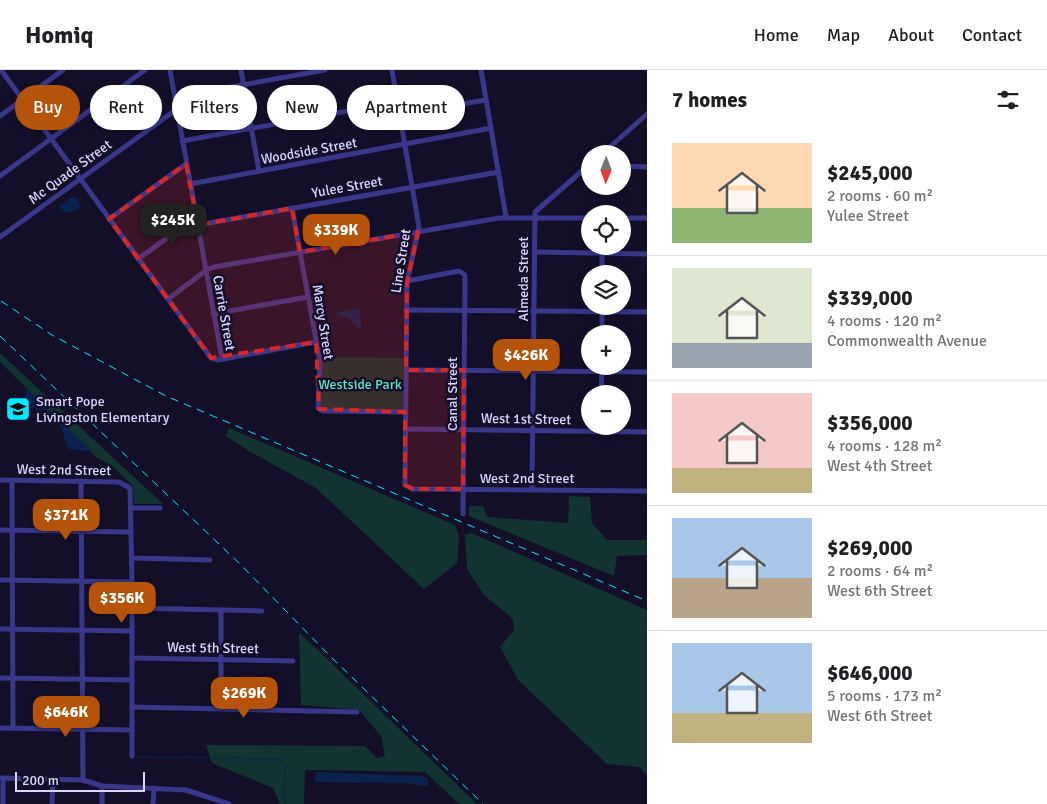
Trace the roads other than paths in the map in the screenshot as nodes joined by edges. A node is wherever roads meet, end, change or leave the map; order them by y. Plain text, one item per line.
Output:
1 (1, 70) edge
2 (63, 70) edge
3 (145, 70) edge
4 (170, 70) edge
5 (241, 70) edge
6 (325, 70) edge
7 (392, 70) edge
8 (481, 70) edge
9 (137, 72) edge
10 (244, 84) junction
11 (42, 85) edge
12 (173, 85) edge
13 (239, 85) edge
14 (395, 85) edge
15 (15, 89) edge
16 (486, 100) junction
17 (465, 103) edge
18 (15, 104) edge
19 (347, 111) edge
20 (172, 113) edge
21 (647, 114) edge
22 (0, 116) edge
23 (257, 127) edge
24 (492, 128) junction
25 (44, 130) edge
26 (180, 130) edge
27 (240, 130) edge
28 (252, 130) edge
29 (402, 130) edge
30 (51, 139) junction
31 (182, 140) junction
32 (404, 144) junction
33 (612, 145) edge
34 (186, 164) junction
35 (631, 166) edge
36 (647, 167) edge
37 (259, 171) junction
38 (499, 172) junction
39 (581, 172) edge
40 (0, 176) edge
41 (80, 179) junction
42 (190, 184) junction
43 (412, 187) junction
44 (292, 208) junction
45 (196, 217) junction
46 (506, 217) junction
47 (534, 218) junction
48 (581, 218) edge
49 (631, 218) edge
50 (647, 218) edge
51 (109, 219) junction
52 (198, 225) junction
53 (418, 232) junction
54 (0, 237) edge
55 (300, 252) junction
56 (534, 252) junction
57 (581, 253) edge
58 (631, 254) edge
59 (647, 254) edge
60 (138, 259) junction
61 (206, 271) junction
62 (407, 280) junction
63 (308, 297) junction
64 (168, 299) junction
65 (406, 310) junction
66 (581, 310) edge
67 (464, 311) junction
68 (631, 311) edge
69 (534, 312) junction
70 (647, 312) edge
71 (213, 314) junction
72 (316, 342) junction
73 (222, 359) junction
74 (406, 370) junction
75 (464, 370) junction
76 (581, 370) edge
77 (533, 371) junction
78 (631, 371) edge
79 (647, 372) edge
80 (405, 412) junction
81 (405, 429) junction
82 (581, 429) edge
83 (463, 430) junction
84 (532, 430) junction
85 (631, 431) edge
86 (647, 432) edge
87 (0, 480) edge
88 (12, 480) junction
89 (81, 481) junction
90 (407, 487) joint
91 (463, 489) junction
92 (532, 490) junction
93 (647, 491) edge
94 (131, 508) junction
95 (160, 508) dead end
96 (463, 514) dead end
97 (0, 530) edge
98 (12, 530) junction
99 (82, 531) junction
100 (132, 532) junction
101 (132, 558) junction
102 (210, 560) dead end
103 (0, 580) edge
104 (12, 580) junction
105 (82, 581) junction
106 (132, 582) junction
107 (132, 608) junction
108 (221, 610) junction
109 (262, 611) dead end
110 (0, 629) edge
111 (13, 629) junction
112 (82, 630) junction
113 (132, 631) junction
114 (132, 658) junction
115 (222, 659) junction
116 (293, 660) dead end
117 (0, 678) edge
118 (13, 678) junction
119 (82, 679) junction
120 (132, 680) junction
121 (132, 707) junction
122 (221, 708) junction
123 (357, 712) dead end
124 (0, 728) edge
125 (13, 728) junction
126 (83, 728) junction
127 (132, 730) junction
128 (132, 756) dead end
129 (2, 778) edge
130 (53, 779) junction
131 (83, 780) junction
132 (102, 786) junction
133 (154, 788) junction
134 (214, 798) junction
135 (2, 804) edge
136 (52, 804) edge
137 (102, 804) edge
138 (153, 804) edge
139 (212, 804) edge
140 (229, 804) edge

1 - 15 street
2 - 11 street
3 - 9 street
4 - 12 street, Carrie Street
5 - 10 street
6 - 10 street
7 - 14 street, Line Street
8 - 16 street
9 - 30 street
10 - 13 street
16 - 17 street
16 - 24 street
18 - 22 street
19 - 23 street
20 - 41 street, Mc Quade Street
21 - 33 street
24 - 32 street, Woodside Street
24 - 38 street
25 - 30 street
26 - 31 street, Carrie Street
27 - 31 street
28 - 37 street
29 - 32 street, Line Street
30 - 40 street
30 - 41 street
31 - 34 street, Carrie Street
32 - 37 street, Woodside Street
32 - 43 street, Line Street
34 - 42 street, Carrie Street
34 - 51 street
35 - 36 street
37 - 42 street, Woodside Street
38 - 43 street, Yulee Street
38 - 46 street
39 - 47 street
41 - 51 street
41 - 54 street, Mc Quade Street
42 - 45 street, Carrie Street
43 - 44 street, Yulee Street
43 - 53 street, Line Street
44 - 52 street, Yulee Street
44 - 55 street, Marcy Street
45 - 52 street, Carrie Street
45 - 60 street
46 - 47 street
46 - 53 street
47 - 48 street
47 - 56 street, Almeda Street
49 - 50 street
51 - 60 street
52 - 61 street, Carrie Street
53 - 55 street
53 - 62 street, Line Street
55 - 61 street
55 - 63 street, Marcy Street
56 - 57 street
56 - 69 street, Almeda Street
58 - 59 street
60 - 64 street
61 - 64 street
61 - 71 street, Carrie Street
62 - 65 street, Line Street
62 - 67 street, Canal Street
63 - 71 street
63 - 72 street, Marcy Street
64 - 73 street, Carrie Street
65 - 67 street
65 - 74 street, Line Street
66 - 69 street
67 - 69 street
67 - 75 street, Canal Street
68 - 70 street
69 - 77 street, Almeda Street
71 - 73 street, Carrie Street
72 - 73 street
72 - 80 street, Marcy Street
74 - 75 street
74 - 80 street, Line Street
75 - 77 street
75 - 83 street, Canal Street
76 - 77 street
77 - 84 street, Almeda Street
78 - 79 street
80 - 81 street, Line Street
81 - 83 street, West 1st Street
81 - 90 street, Line Street
82 - 84 street, West 1st Street
83 - 84 street, West 1st Street
83 - 91 street, Canal Street
84 - 92 street, Almeda Street
85 - 86 street, West 1st Street
87 - 88 street, West 2nd Street
88 - 89 street, West 2nd Street
88 - 98 street
89 - 94 street, West 2nd Street
89 - 99 street
90 - 91 street, West 2nd Street
91 - 92 street, West 2nd Street
91 - 96 street, Canal Street
92 - 93 street, West 2nd Street
94 - 95 street
94 - 100 street
97 - 98 street
98 - 99 street
98 - 104 street
99 - 100 street
99 - 105 street
100 - 101 street
101 - 102 street
101 - 106 street
103 - 104 street
104 - 105 street
104 - 111 street
105 - 106 street
105 - 112 street
106 - 107 street
107 - 108 street
107 - 113 street
108 - 109 street
108 - 115 street
110 - 111 street
111 - 112 street
111 - 118 street
112 - 113 street
112 - 119 street
113 - 114 street
114 - 115 street, West 5th Street
114 - 120 street
115 - 116 street, West 5th Street
115 - 122 street
117 - 118 street
118 - 119 street
118 - 125 street
119 - 120 street
119 - 126 street
120 - 121 street
121 - 122 street
121 - 127 street
122 - 123 street
124 - 125 street
125 - 126 street
126 - 127 street
126 - 131 street
127 - 128 street
129 - 130 street
129 - 135 street
130 - 131 street
130 - 136 street
131 - 132 street
132 - 133 street
132 - 137 street
133 - 134 street
133 - 138 street
134 - 139 street
134 - 140 street

